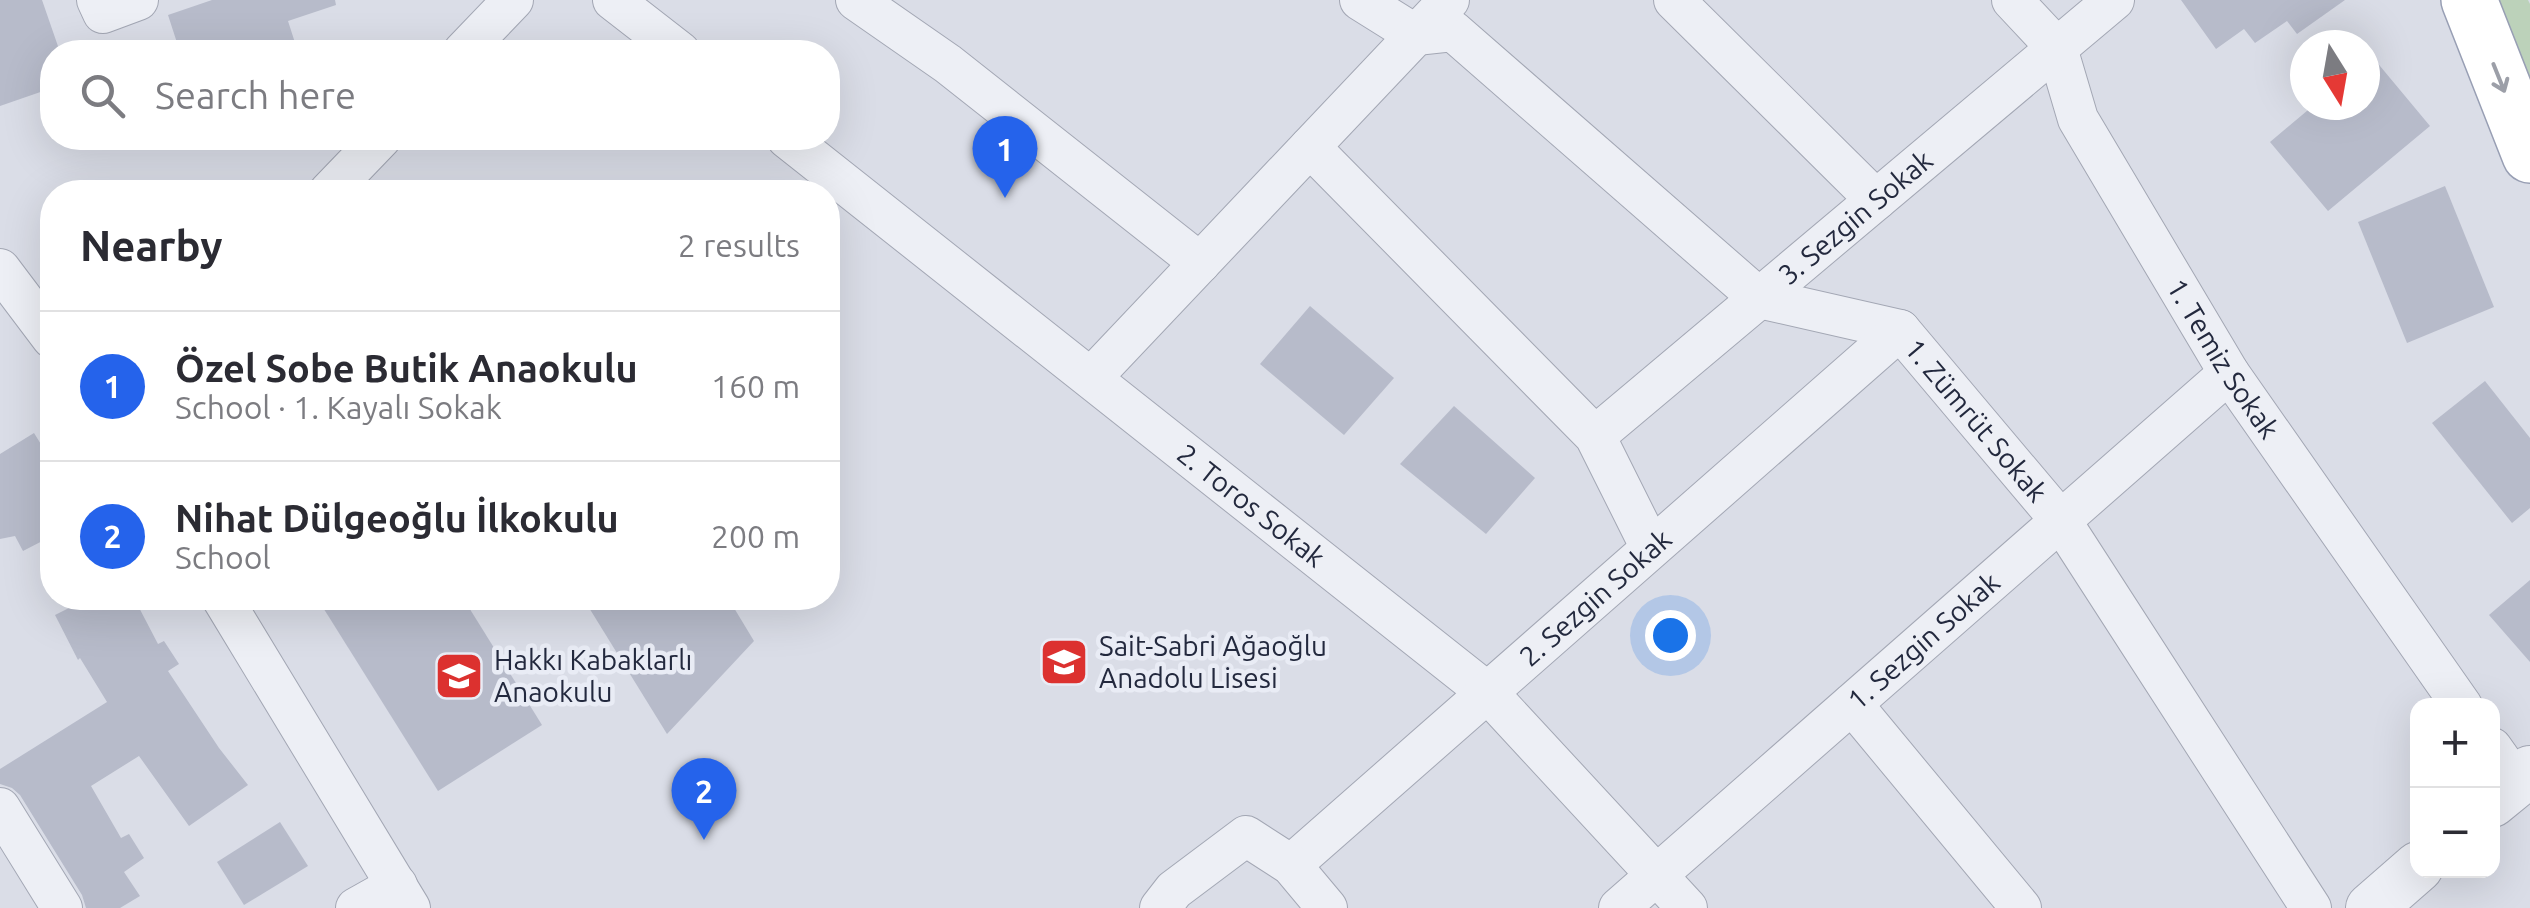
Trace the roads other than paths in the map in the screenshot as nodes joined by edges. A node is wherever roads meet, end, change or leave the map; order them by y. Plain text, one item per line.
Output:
1 (97, 0) edge
2 (138, 0) edge
3 (513, 0) edge
4 (613, 0) edge
5 (856, 0) edge
6 (1360, 0) edge
7 (1450, 0) edge
8 (1674, 0) edge
9 (2012, 0) edge
10 (2114, 0) edge
11 (2469, 0) edge
12 (1416, 35) junction
13 (475, 40) edge
14 (665, 40) edge
15 (2056, 48) junction
16 (1310, 147) junction
17 (370, 150) edge
18 (803, 150) edge
19 (2530, 155) edge
20 (341, 180) edge
21 (1876, 200) junction
22 (1200, 263) junction
23 (0, 269) edge
24 (1759, 298) junction
25 (40, 322) edge
26 (1900, 330) junction
27 (2230, 374) junction
28 (1092, 378) junction
29 (1595, 436) junction
30 (2061, 521) junction
31 (1652, 548) junction
32 (229, 610) edge
33 (1488, 692) junction
34 (2456, 698) edge
35 (1852, 704) junction
36 (0, 808) edge
37 (1291, 866) junction
38 (1658, 874) junction
39 (2410, 875) edge
40 (403, 896) edge
41 (62, 908) edge
42 (356, 908) edge
43 (1160, 908) edge
44 (1327, 908) edge
45 (1619, 908) edge
46 (1687, 908) edge
47 (2021, 908) edge
48 (2312, 908) edge
49 (2371, 908) edge

1 - 2 street
3 - 13 street
4 - 14 street
5 - 22 street
6 - 12 street, 1. Zümrüt Sokak
7 - 12 street
8 - 21 street
9 - 15 street, 1. Temiz Sokak
10 - 15 street, 3. Sezgin Sokak
11 -> 19 main road
12 - 16 street
12 - 24 street, 1. Zümrüt Sokak
15 - 21 street, 3. Sezgin Sokak
15 - 27 street, 1. Temiz Sokak
16 - 22 street
16 - 29 street
17 - 20 street
18 - 28 street, 2. Toros Sokak
21 - 24 street, 3. Sezgin Sokak
22 - 28 street
23 - 25 street
24 - 26 street, 1. Zümrüt Sokak
24 - 29 street, 3. Sezgin Sokak
26 - 30 street, 1. Zümrüt Sokak
26 - 31 street, 2. Sezgin Sokak
27 - 30 street, 1. Sezgin Sokak
27 - 34 street, 1. Temiz Sokak
28 - 33 street, 2. Toros Sokak
29 - 31 street
30 - 35 street, 1. Sezgin Sokak
30 - 48 street, 1. Zümrüt Sokak
31 - 33 street, 2. Sezgin Sokak
32 - 40 street
33 - 37 street, 2. Sezgin Sokak
33 - 38 street, 2. Toros Sokak
35 - 38 street, 1. Sezgin Sokak
35 - 47 street
36 - 41 street
37 - 43 street
37 - 44 street
38 - 45 street, 1. Sezgin Sokak
38 - 46 street, 2. Toros Sokak
39 - 49 street
40 - 42 street

